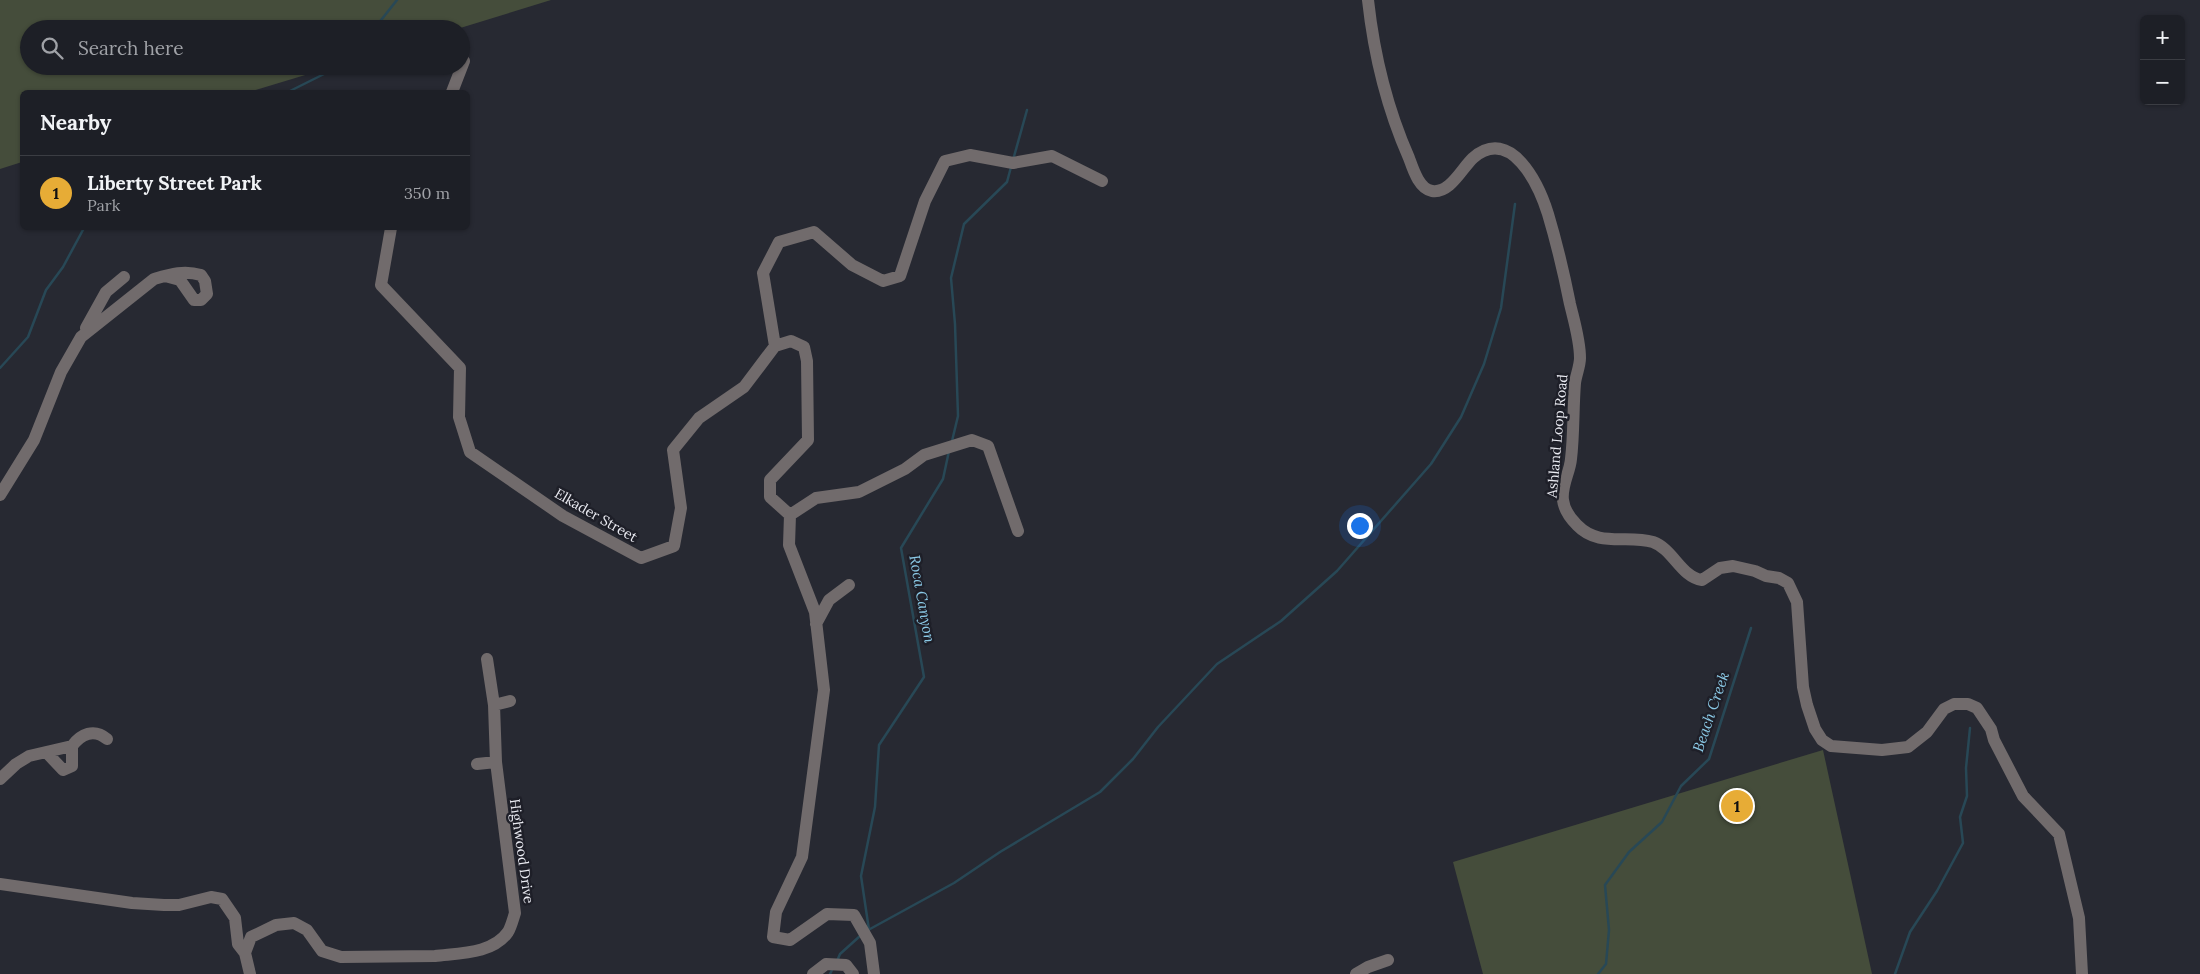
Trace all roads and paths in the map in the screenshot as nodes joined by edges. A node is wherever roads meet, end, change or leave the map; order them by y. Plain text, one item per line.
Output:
1 (1368, 0) edge
2 (459, 75) edge
3 (453, 90) edge
4 (1102, 181) dead end
5 (391, 230) edge
6 (165, 276) dead end
7 (124, 277) dead end
8 (81, 337) junction
9 (775, 346) junction
10 (0, 495) edge
11 (790, 515) junction
12 (1018, 531) dead end
13 (850, 585) dead end
14 (816, 624) junction
15 (487, 659) dead end
16 (510, 701) dead end
17 (494, 705) junction
18 (107, 739) dead end
19 (72, 746) junction
20 (47, 753) junction
21 (496, 762) junction
22 (477, 764) dead end
23 (0, 779) edge
24 (0, 884) edge
25 (245, 953) junction
26 (1388, 960) dead end
27 (250, 974) edge
28 (813, 974) edge
29 (852, 974) edge
30 (874, 974) edge
31 (1356, 974) edge
32 (2082, 974) edge

1 - 32 street, Ashland Loop Road
2 - 3 street
4 - 9 street
5 - 9 street, Elkader Street
6 - 8 street
7 - 8 street
8 - 10 street
9 - 11 street
11 - 12 street
11 - 14 street
13 - 14 street
14 - 30 street
15 - 17 street, Highwood Drive
16 - 17 street
17 - 21 street, Highwood Drive
18 - 19 street
19 - 20 street
19 - 20 street
20 - 23 street
21 - 22 street
21 - 25 street, Highwood Drive
24 - 25 street
25 - 27 street
26 - 31 street
28 - 29 street

